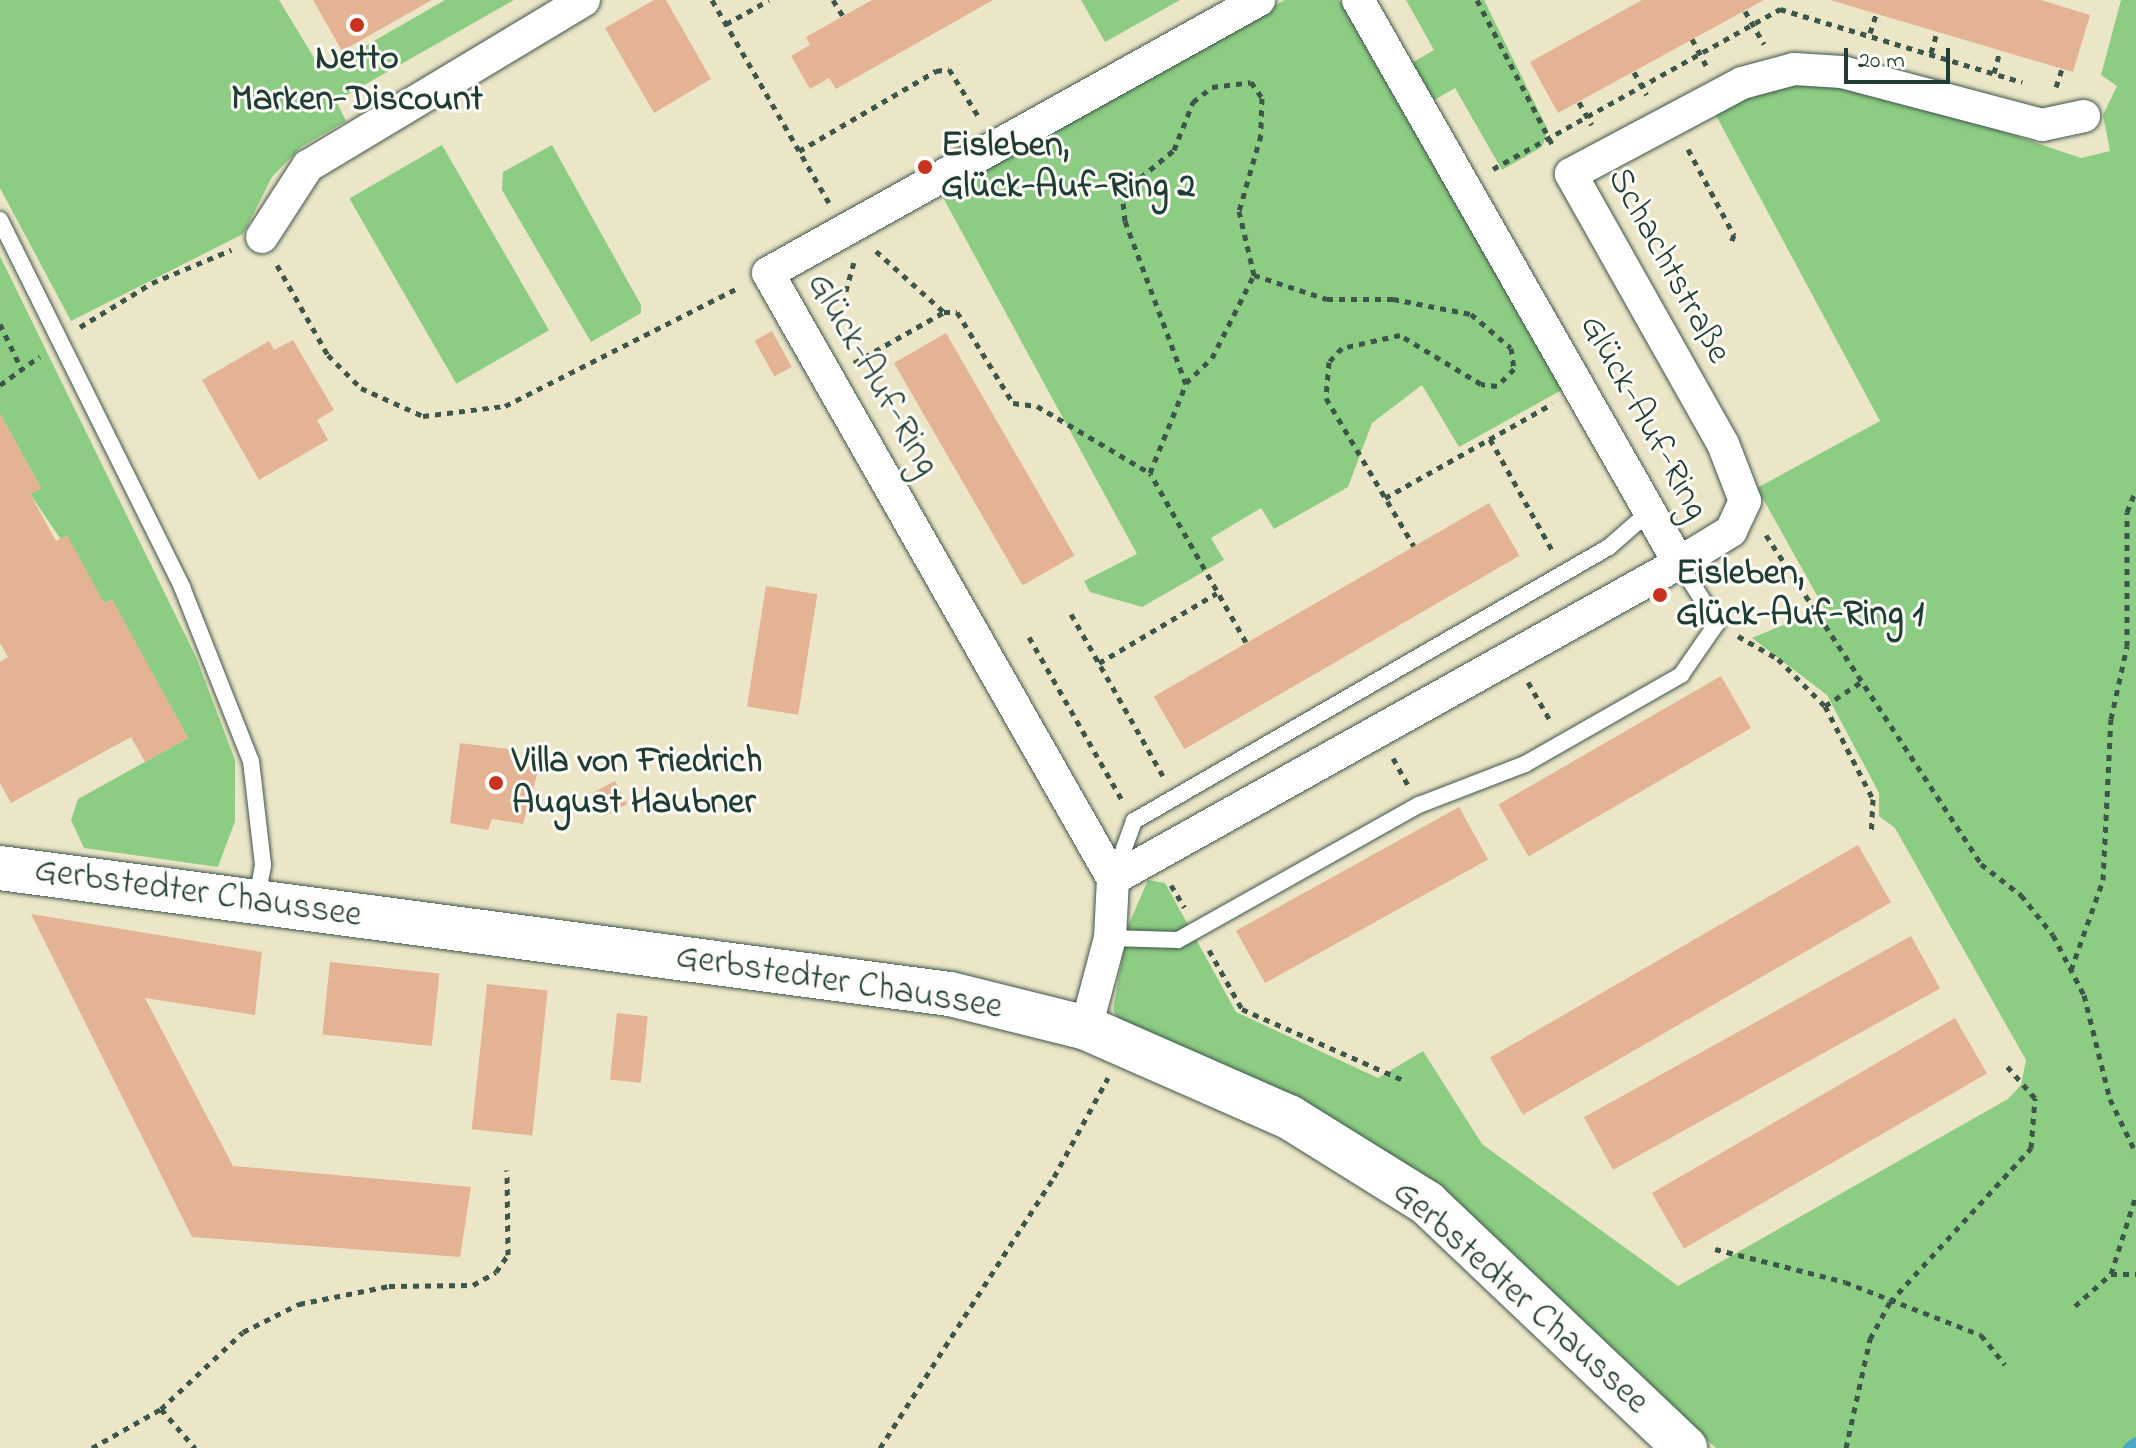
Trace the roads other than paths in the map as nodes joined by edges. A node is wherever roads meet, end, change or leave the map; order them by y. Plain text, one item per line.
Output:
1 (584, 0) edge
2 (1259, 0) edge
3 (1358, 0) edge
4 (2084, 116) dead end
5 (0, 220) edge
6 (262, 237) road end
7 (1650, 511) junction
8 (1679, 563) junction
9 (0, 868) edge
10 (1113, 879) junction
11 (257, 901) junction
12 (1110, 938) junction
13 (1086, 1028) junction
14 (1685, 1448) edge

1 - 6 street
2 - 10 street, Glück-Auf-Ring
3 - 7 street, Glück-Auf-Ring
4 - 8 street, Schachtstraße
5 - 11 lane
7 - 8 street, Glück-Auf-Ring
7 - 10 lane
8 - 10 street, Glück-Auf-Ring
8 - 12 lane
9 - 11 main road, Gerbstedter Chaussee
10 - 12 street
11 - 13 main road, Gerbstedter Chaussee
12 - 13 street
13 - 14 main road, Gerbstedter Chaussee

